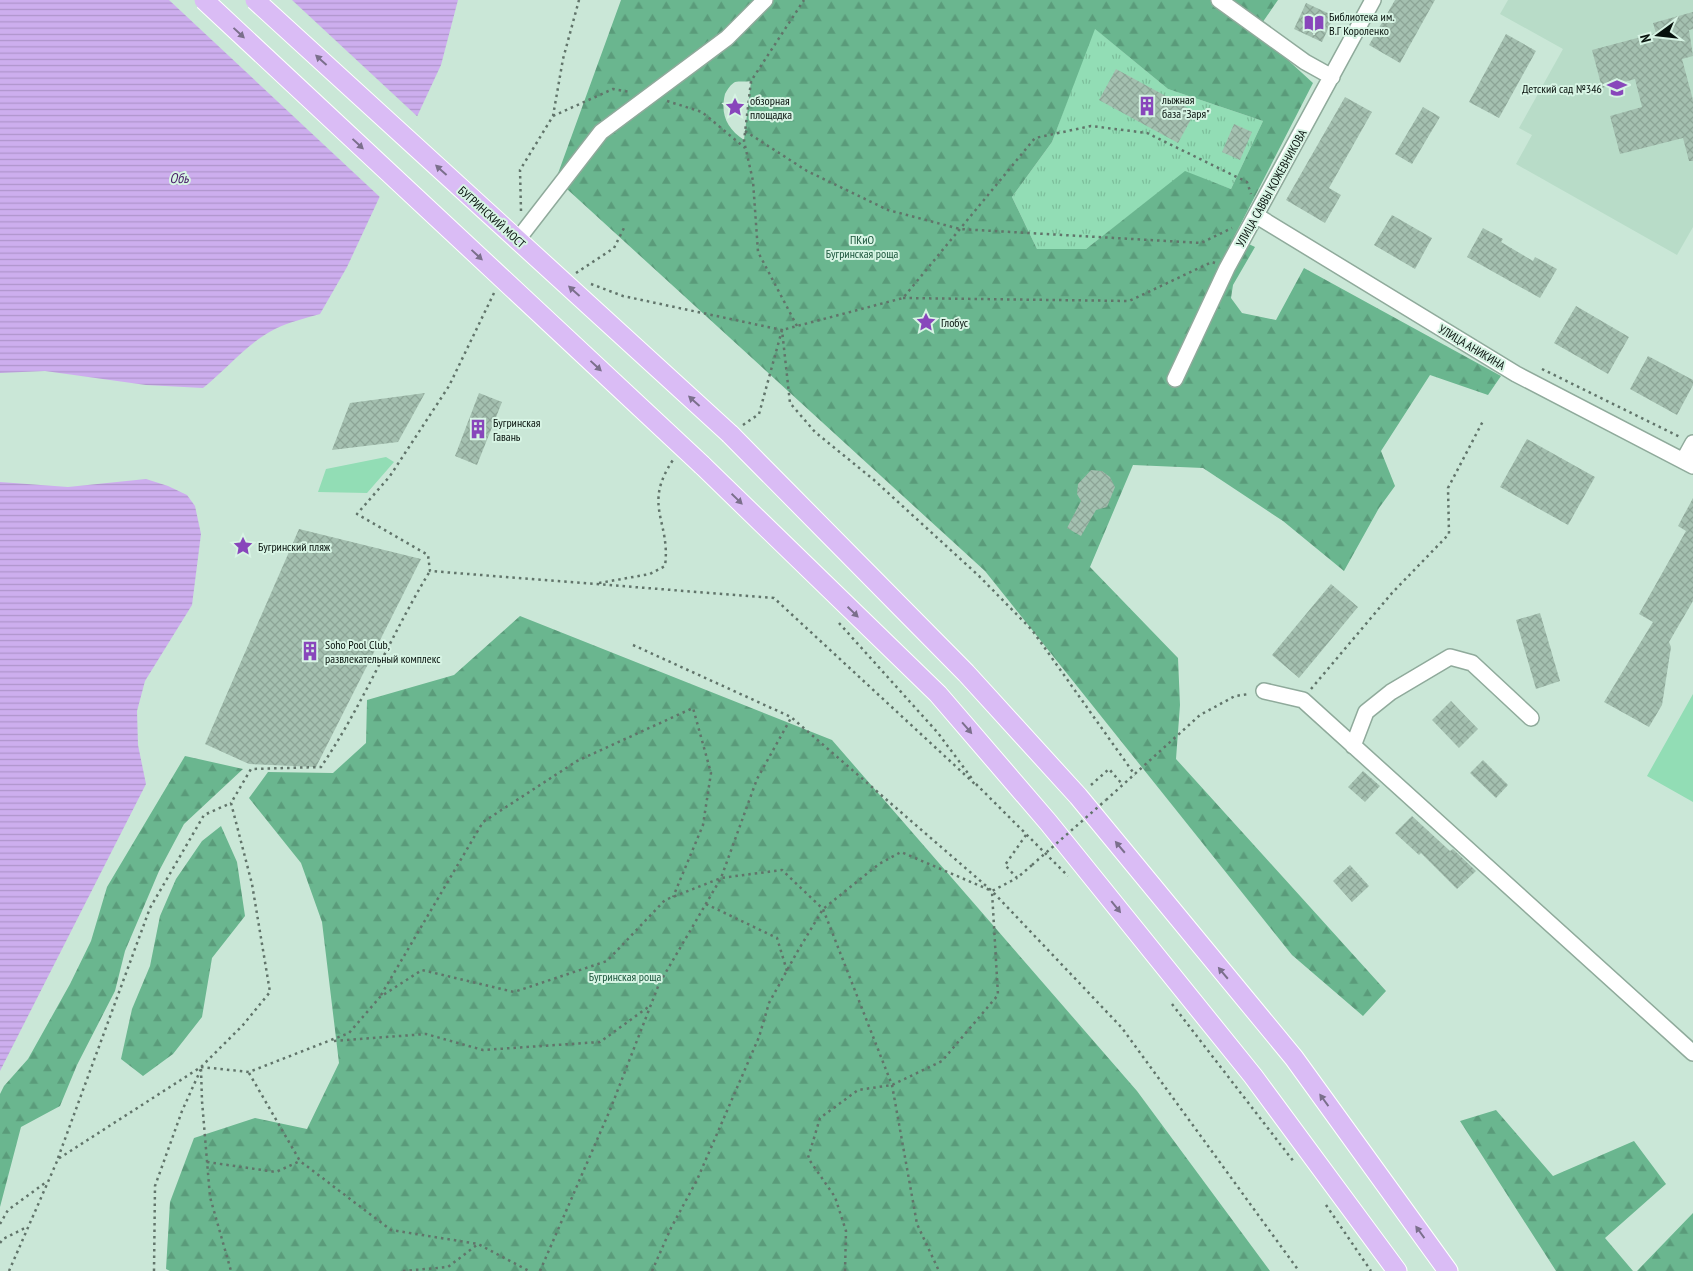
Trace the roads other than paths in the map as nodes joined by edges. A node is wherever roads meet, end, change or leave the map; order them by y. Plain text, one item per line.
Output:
1 (204, 0) edge
2 (255, 0) edge
3 (765, 0) edge
4 (1219, 0) edge
5 (1372, 0) edge
6 (1332, 77) junction
7 (1257, 216) junction
8 (522, 234) road end
9 (1175, 379) dead end
10 (1689, 441) edge
11 (1688, 464) edge
12 (1264, 691) road end
13 (1531, 718) dead end
14 (1353, 746) junction
15 (1693, 1053) edge
16 (1397, 1271) edge
17 (1448, 1271) edge

1 -> 16 main road, bridge
17 -> 2 main road, БУГРИНСКИЙ МОСТ, bridge
3 - 8 street
4 - 6 street
5 - 6 street, УЛИЦА САВВЫ КОЖЕВНИКОВА
6 - 7 street, УЛИЦА САВВЫ КОЖЕВНИКОВА
7 - 9 street, УЛИЦА САВВЫ КОЖЕВНИКОВА
7 - 11 street, УЛИЦА АНИКИНА
10 - 11 street
12 - 14 street
13 - 14 street
14 - 15 street

